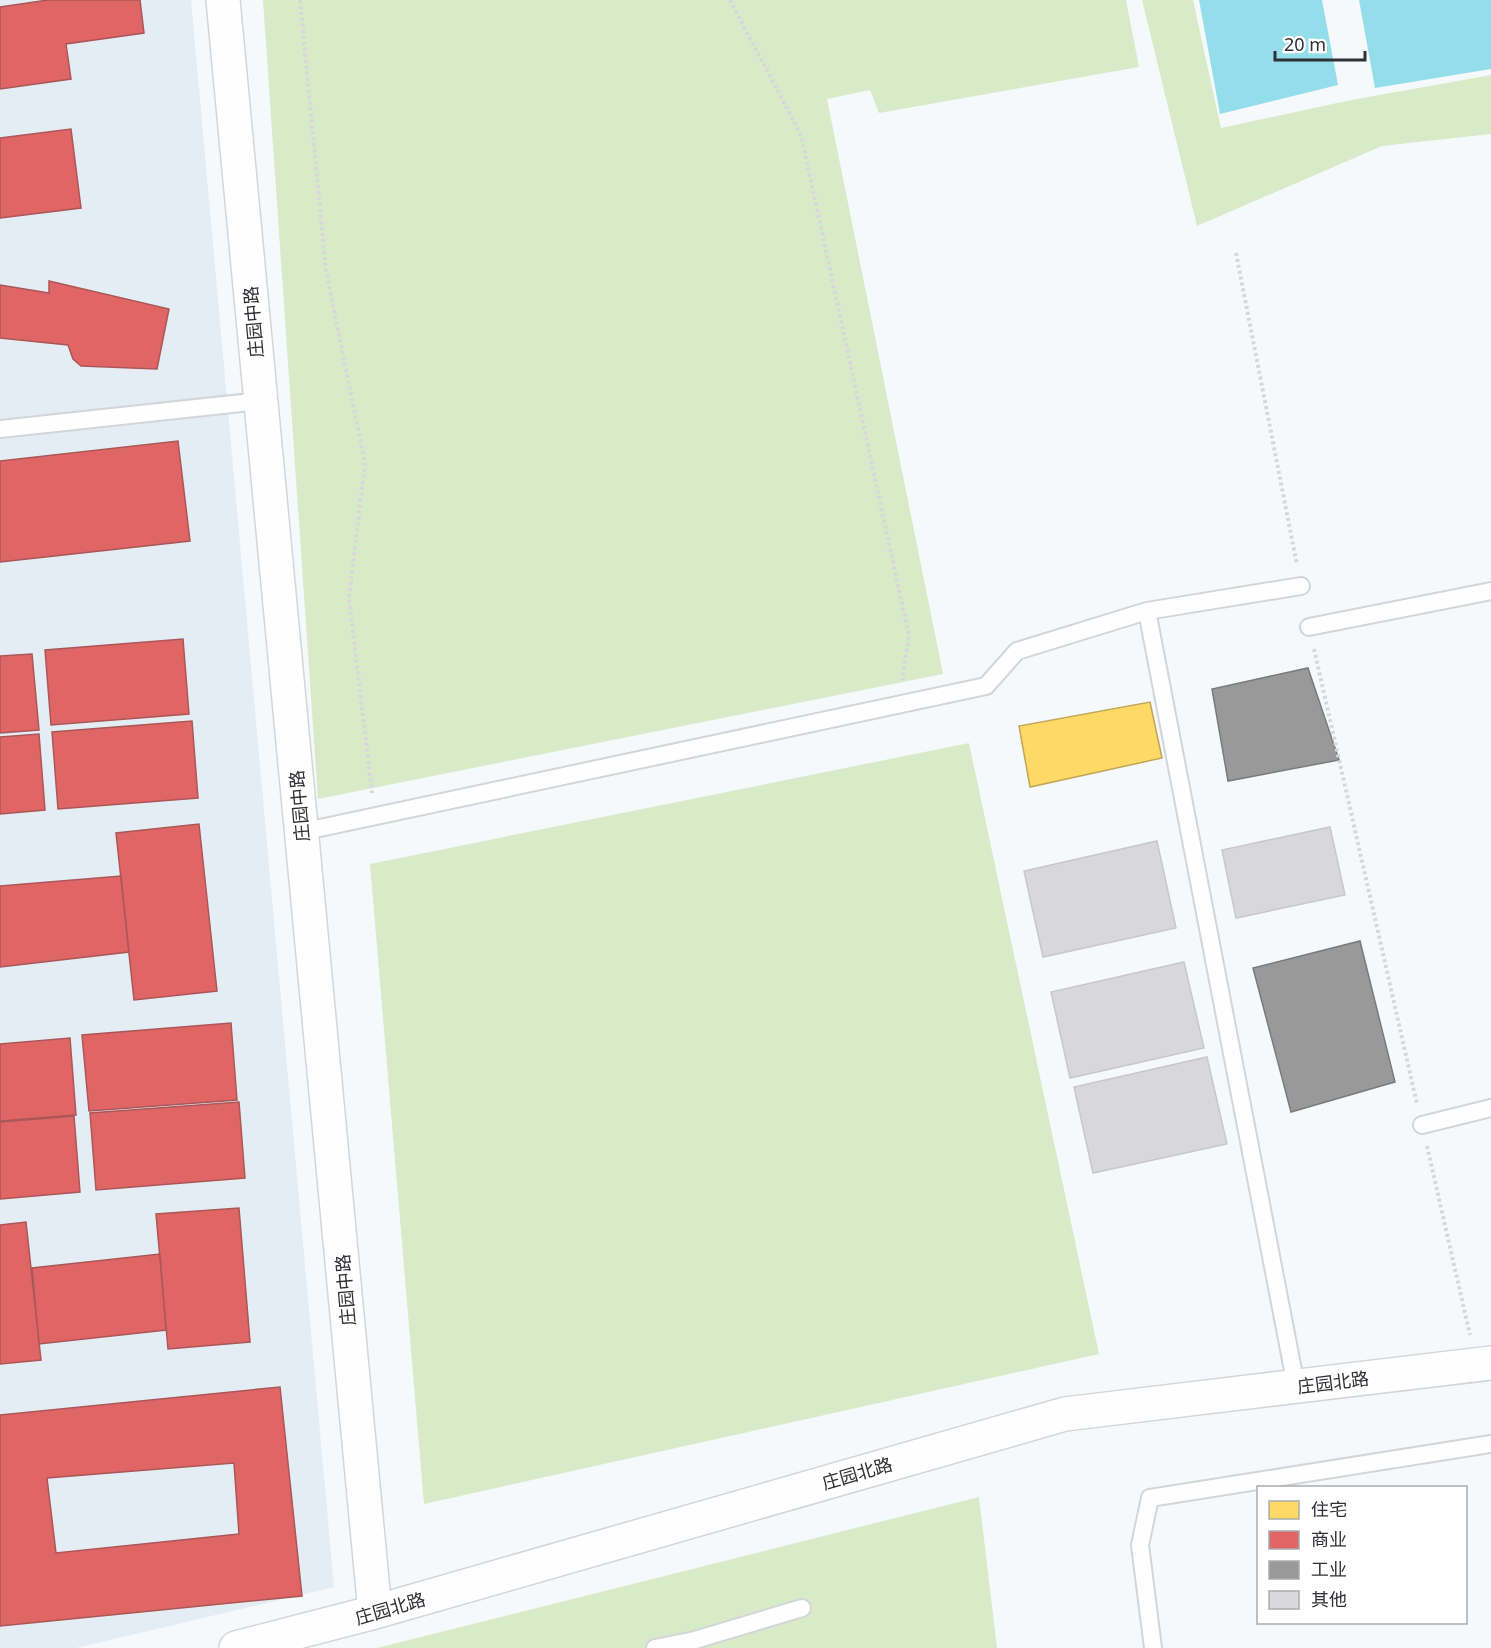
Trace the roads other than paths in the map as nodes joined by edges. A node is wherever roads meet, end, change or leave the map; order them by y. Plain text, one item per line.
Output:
1 (223, 0) edge
2 (260, 401) junction
3 (0, 429) edge
4 (1301, 586) road end
5 (1491, 591) edge
6 (1147, 611) junction
7 (1309, 627) road end
8 (301, 832) junction
9 (1491, 1108) edge
10 (1422, 1125) road end
11 (1484, 1364) edge
12 (1296, 1386) junction
13 (1491, 1444) edge
14 (802, 1608) dead end
15 (375, 1612) junction
16 (696, 1644) edge
17 (236, 1648) edge
18 (655, 1648) edge
19 (1153, 1648) edge

1 - 2 street, 庄园中路
2 - 3 lane
2 - 8 street, 庄园中路
4 - 6 lane
5 - 7 lane
6 - 8 lane
6 - 12 lane
8 - 15 street, 庄园中路
9 - 10 lane
11 - 12 street, 庄园北路
12 - 15 street, 庄园北路
13 - 19 lane
14 - 16 lane
15 - 17 street, 庄园北路
16 - 18 lane

